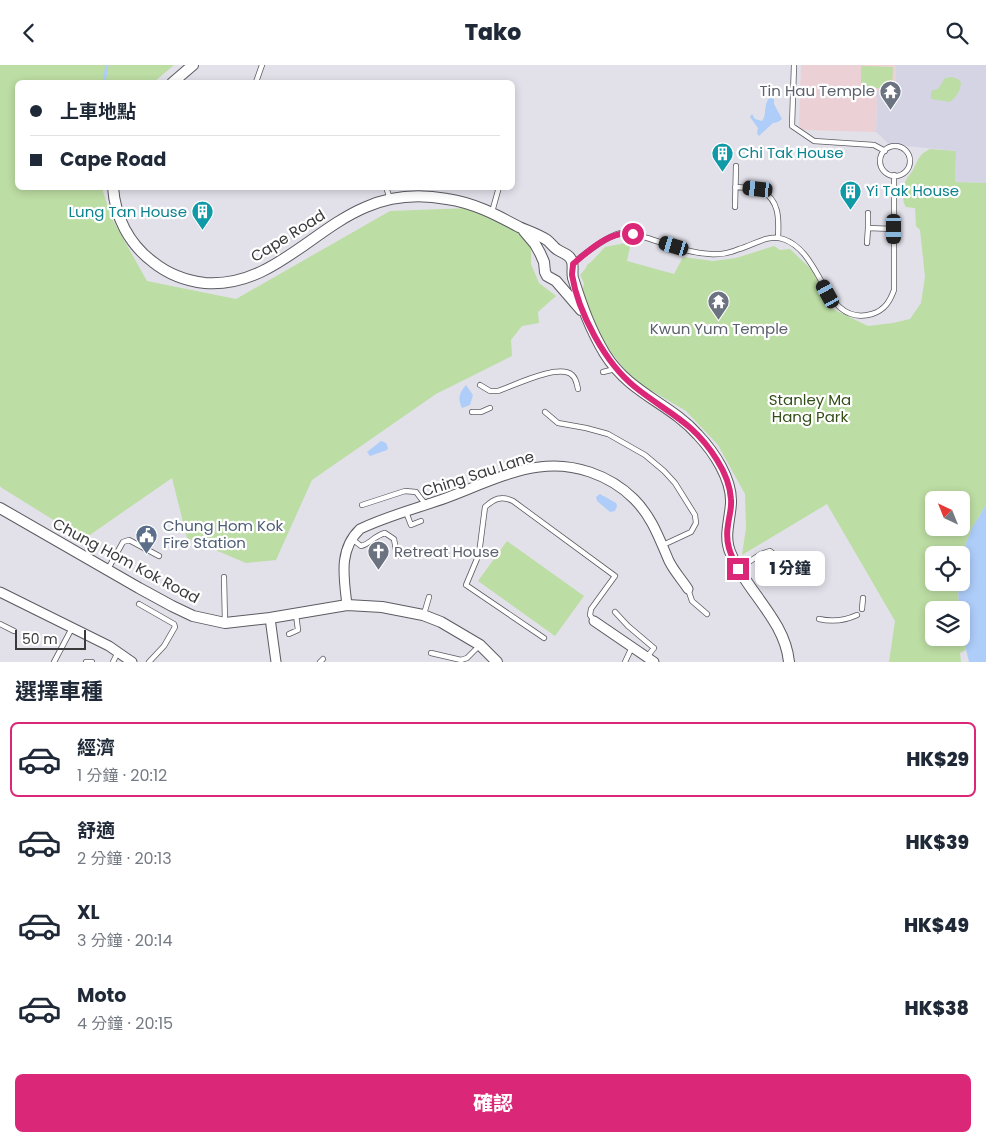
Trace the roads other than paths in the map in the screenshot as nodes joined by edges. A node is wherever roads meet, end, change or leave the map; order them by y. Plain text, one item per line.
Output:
1 (193, 65) edge
2 (262, 65) edge
3 (794, 65) edge
4 (176, 80) edge
5 (257, 80) edge
6 (885, 151) junction
7 (736, 166) dead end
8 (894, 175) junction
9 (735, 187) junction
10 (113, 190) edge
11 (387, 190) edge
12 (498, 190) edge
13 (390, 199) junction
14 (735, 207) dead end
15 (492, 212) junction
16 (868, 213) dead end
17 (520, 227) junction
18 (868, 228) junction
19 (894, 229) junction
20 (778, 238) junction
21 (867, 243) dead end
22 (584, 255) junction
23 (568, 261) junction
24 (544, 262) junction
25 (556, 281) junction
26 (584, 313) junction
27 (617, 369) junction
28 (604, 372) dead end
29 (480, 385) dead end
30 (578, 389) dead end
31 (490, 408) dead end
32 (472, 412) dead end
33 (546, 412) dead end
34 (362, 505) dead end
35 (426, 505) junction
36 (0, 508) edge
37 (406, 512) junction
38 (421, 521) dead end
39 (352, 539) junction
40 (663, 545) junction
41 (775, 555) dead end
42 (159, 556) dead end
43 (397, 556) dead end
44 (738, 569) junction
45 (107, 570) junction
46 (224, 577) dead end
47 (688, 589) joint
48 (0, 592) edge
49 (429, 597) dead end
50 (863, 598) dead end
51 (139, 604) dead end
52 (347, 605) junction
53 (862, 609) dead end
54 (615, 612) dead end
55 (296, 614) junction
56 (706, 614) dead end
57 (423, 615) junction
58 (857, 615) dead end
59 (270, 618) junction
60 (819, 619) dead end
61 (594, 621) joint
62 (226, 623) junction
63 (0, 624) edge
64 (73, 627) junction
65 (14, 631) dead end
66 (289, 634) dead end
67 (544, 638) dead end
68 (480, 645) junction
69 (632, 647) junction
70 (118, 652) junction
71 (431, 653) dead end
72 (651, 659) edge
73 (54, 662) edge
74 (86, 662) edge
75 (92, 662) edge
76 (112, 662) edge
77 (132, 662) edge
78 (149, 662) edge
79 (276, 662) edge
80 (497, 662) edge
81 (625, 662) edge
82 (789, 662) edge

1 - 4 street
2 - 5 lane
3 - 6 lane
6 - 8 lane
6 - 8 lane
7 - 9 lane
8 - 19 lane
9 - 14 lane
9 - 20 lane
10 - 13 street, Cape Road
11 - 13 lane
12 - 15 lane
13 - 15 street, Cape Road
15 - 17 street, Cape Road
16 - 18 lane
17 - 23 street, Cape Road
17 - 24 street, Cape Road
18 - 19 lane
18 - 21 lane
19 - 20 lane
20 - 22 lane
22 - 23 lane
22 - 23 lane
23 - 24 street
23 - 25 street
23 - 26 street, Cape Road
24 - 25 street, Cape Road
25 - 26 street, Cape Road
26 - 27 street, Cape Road
27 - 28 lane
27 - 44 street, Cape Road
29 - 30 lane
31 - 32 lane
33 - 40 lane
34 - 35 lane
35 - 37 street, Ching Sau Lane
35 - 40 street, Ching Sau Lane
36 - 45 street, Chung Hom Kok Road
37 - 38 lane
37 - 39 street, Ching Sau Lane
39 - 43 lane
39 - 52 street
40 - 47 street, Ching Sau Lane
41 - 44 lane
42 - 45 lane
44 - 82 street, Cape Road
45 - 62 street, Chung Hom Kok Road
46 - 62 lane
47 - 56 lane
48 - 64 street
49 - 57 lane
50 - 53 lane
51 - 78 lane
52 - 55 street, Chung Hom Kok Road
52 - 57 street, Chung Hom Kok Road
54 - 72 lane
55 - 59 street, Chung Hom Kok Road
55 - 66 lane
57 - 68 street, Chung Hom Kok Road
58 - 60 lane
59 - 62 street, Chung Hom Kok Road
59 - 79 street
61 - 67 lane
61 - 69 street
63 - 65 lane
64 - 70 street
64 - 73 lane
68 - 71 lane
68 - 80 street, Chung Hom Kok Road
69 - 72 street
69 - 81 lane
70 - 76 lane
70 - 77 street
74 - 75 lane

